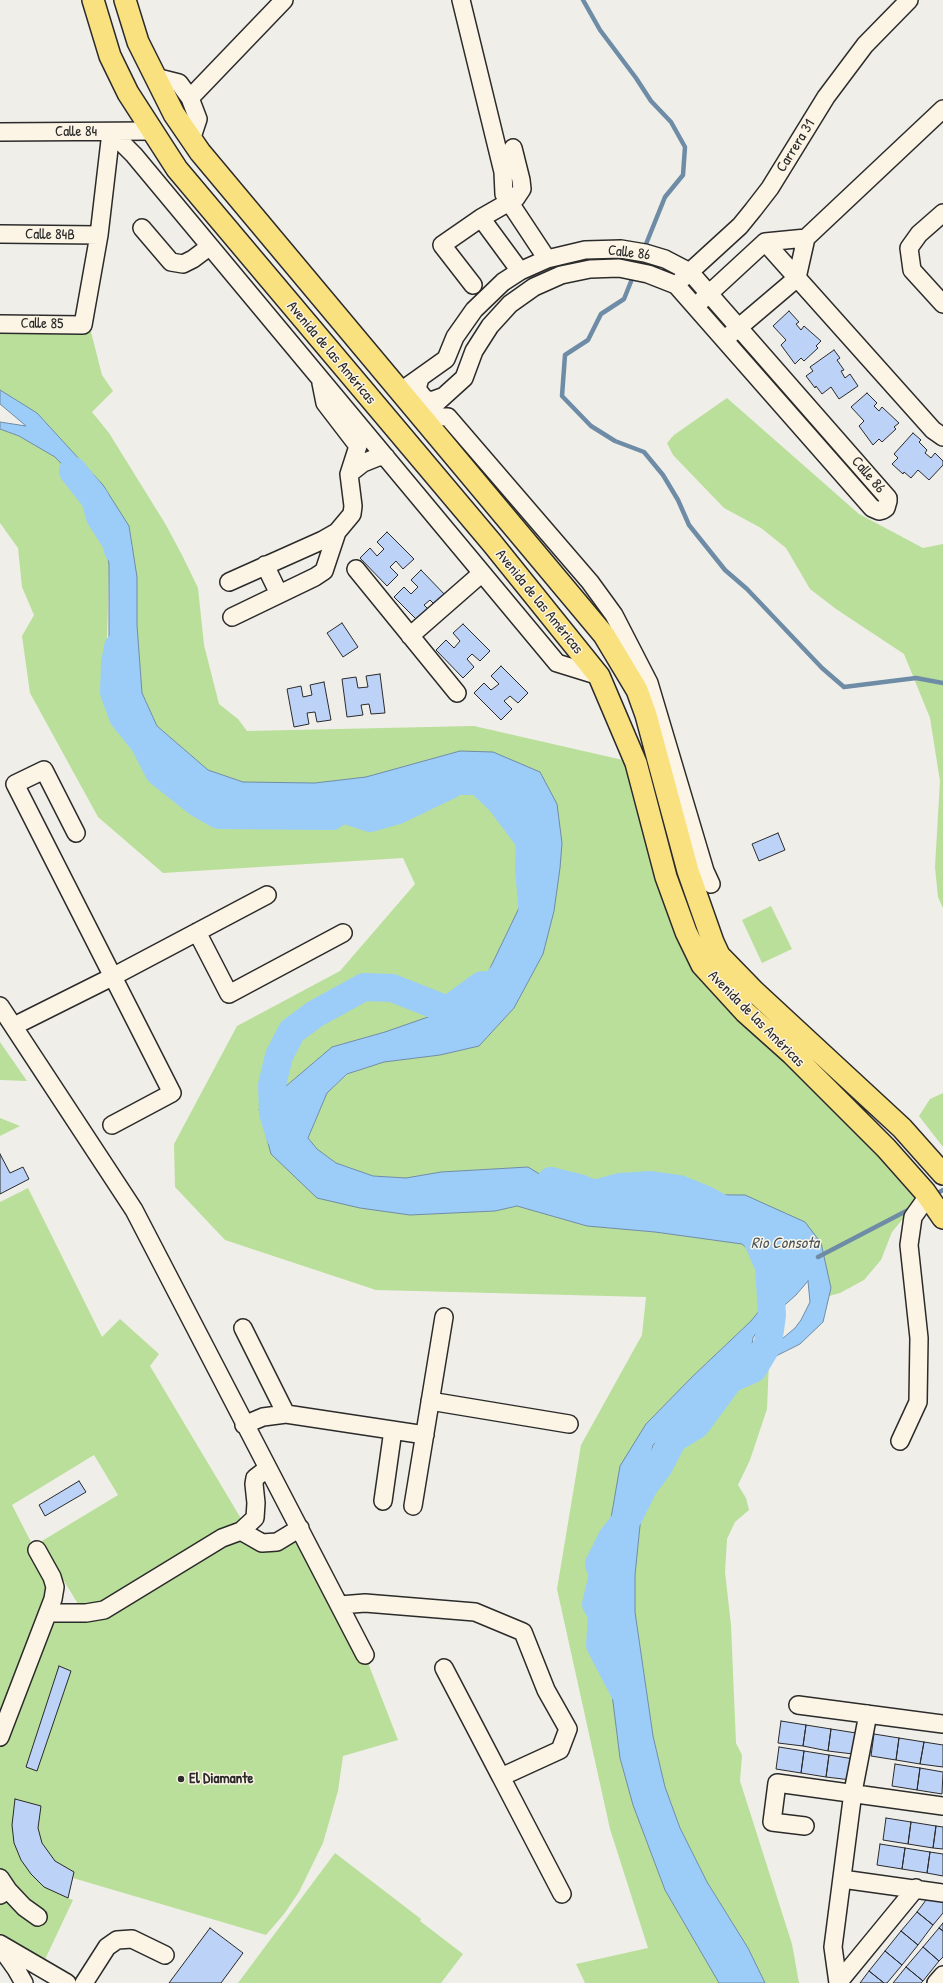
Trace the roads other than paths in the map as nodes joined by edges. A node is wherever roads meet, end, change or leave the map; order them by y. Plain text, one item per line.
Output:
1 (93, 0) edge
2 (125, 0) edge
3 (284, 0) edge
4 (461, 0) edge
5 (909, 0) edge
6 (155, 77) junction
7 (190, 98) junction
8 (943, 110) edge
9 (152, 131) junction
10 (0, 132) edge
11 (111, 132) junction
12 (191, 140) junction
13 (513, 148) dead end
14 (509, 202) junction
15 (943, 213) edge
16 (481, 218) junction
17 (142, 228) dead end
18 (0, 234) edge
19 (100, 235) junction
20 (806, 238) junction
21 (765, 242) junction
22 (209, 247) junction
23 (547, 259) junction
24 (520, 271) junction
25 (690, 272) junction
26 (797, 278) junction
27 (676, 285) junction
28 (473, 286) dead end
29 (709, 293) junction
30 (943, 304) edge
31 (694, 306) junction
32 (0, 324) edge
33 (740, 327) junction
34 (725, 339) junction
35 (351, 376) junction
36 (420, 378) junction
37 (320, 379) junction
38 (442, 397) junction
39 (400, 400) junction
40 (422, 416) junction
41 (396, 430) junction
42 (943, 437) edge
43 (389, 460) junction
44 (349, 474) junction
45 (337, 532) junction
46 (265, 565) junction
47 (356, 569) dead end
48 (482, 573) junction
49 (229, 582) dead end
50 (279, 594) junction
51 (232, 617) dead end
52 (410, 636) junction
53 (599, 676) junction
54 (457, 693) dead end
55 (76, 833) dead end
56 (711, 884) dead end
57 (267, 895) dead end
58 (197, 932) junction
59 (343, 933) dead end
60 (114, 976) junction
61 (0, 1006) edge
62 (14, 1026) junction
63 (112, 1125) dead end
64 (943, 1174) edge
65 (928, 1196) junction
66 (943, 1218) edge
67 (444, 1317) dead end
68 (243, 1328) dead end
69 (430, 1401) junction
70 (286, 1414) junction
71 (569, 1424) dead end
72 (244, 1425) junction
73 (393, 1430) junction
74 (424, 1435) junction
75 (900, 1441) dead end
76 (268, 1468) junction
77 (383, 1501) dead end
78 (413, 1506) dead end
79 (300, 1528) junction
80 (241, 1531) junction
81 (37, 1550) dead end
82 (340, 1605) junction
83 (49, 1613) junction
84 (365, 1655) dead end
85 (444, 1668) dead end
86 (798, 1705) dead end
87 (868, 1714) junction
88 (943, 1724) edge
89 (0, 1737) edge
90 (501, 1777) junction
91 (853, 1792) junction
92 (943, 1806) edge
93 (805, 1826) dead end
94 (842, 1879) junction
95 (3, 1888) edge
96 (916, 1888) junction
97 (943, 1892) edge
98 (562, 1894) dead end
99 (38, 1917) dead end
100 (0, 1946) edge
101 (165, 1955) dead end
102 (943, 1975) edge
103 (24, 1983) edge
104 (67, 1983) edge
105 (84, 1983) edge
106 (838, 1983) edge
107 (936, 1983) edge

1 - 9 main road, Avenida de las Américas
2 - 6 main road, Avenida de las Américas
3 - 7 street
4 - 14 street
5 - 25 street, Carrera 31
6 - 7 street
6 - 12 main road, Avenida de las Américas
7 - 12 street
8 - 20 street
9 - 11 street, Calle 84
9 - 35 main road, Avenida de las Américas
10 - 11 street, Calle 84
11 - 19 street
11 - 22 street
12 - 39 main road, Avenida de las Américas
13 - 14 street
14 - 16 street
14 - 23 street
15 - 30 street
16 - 24 street
16 - 28 street
17 - 22 street
18 - 19 street, Calle 84B
19 - 32 street, Calle 85
20 - 21 street
20 - 26 street
21 - 26 street
21 - 29 street
22 - 37 street
23 - 24 street, Calle 86
23 - 25 street, Calle 86
24 - 36 street, Calle 86
25 - 27 street, Carrera 31
25 - 29 street, Calle 86
26 - 33 street
26 - 42 street
27 - 31 street, Calle 86
27 - 38 street, Calle 86
29 - 31 street
29 - 33 street, Calle 86
31 - 34 street, Calle 86
33 - 34 street
33 - 34 street, Calle 86
35 - 39 main road
35 - 41 main road, Avenida de las Américas
36 - 38 street
36 - 39 street, Calle 86
37 - 43 street
37 - 44 street
38 - 40 street, Calle 86
39 - 40 main road
39 - 41 main road
40 - 56 street
40 - 64 main road, Avenida de las Américas
41 - 43 street
41 - 53 main road, Avenida de las Américas
43 - 44 street
43 - 48 street
44 - 45 street
45 - 46 street
45 - 50 street
46 - 49 street
46 - 50 street
47 - 52 street
48 - 52 street
48 - 53 street
50 - 51 street
52 - 54 street
53 - 65 main road, Avenida de las Américas
55 - 60 street
57 - 58 street
58 - 59 street
58 - 60 street
60 - 62 street
60 - 63 street
61 - 62 street
62 - 72 street
65 - 66 main road, Avenida de las Américas
65 - 75 street
67 - 69 street
68 - 70 street
69 - 71 street
69 - 74 street
70 - 72 street
70 - 73 street
72 - 76 street
73 - 74 street
73 - 77 street
74 - 78 street
76 - 79 street
76 - 80 street
79 - 80 street
79 - 82 street
80 - 83 street
81 - 83 street
82 - 84 street
82 - 90 street
83 - 89 street
85 - 90 street
86 - 87 street
87 - 88 street
87 - 91 street
90 - 98 street
91 - 92 street
91 - 93 street
91 - 94 street
94 - 96 street
94 - 106 street
95 - 99 street
96 - 97 street
96 - 106 street
100 - 103 street
100 - 104 street
101 - 105 street
102 - 107 street

